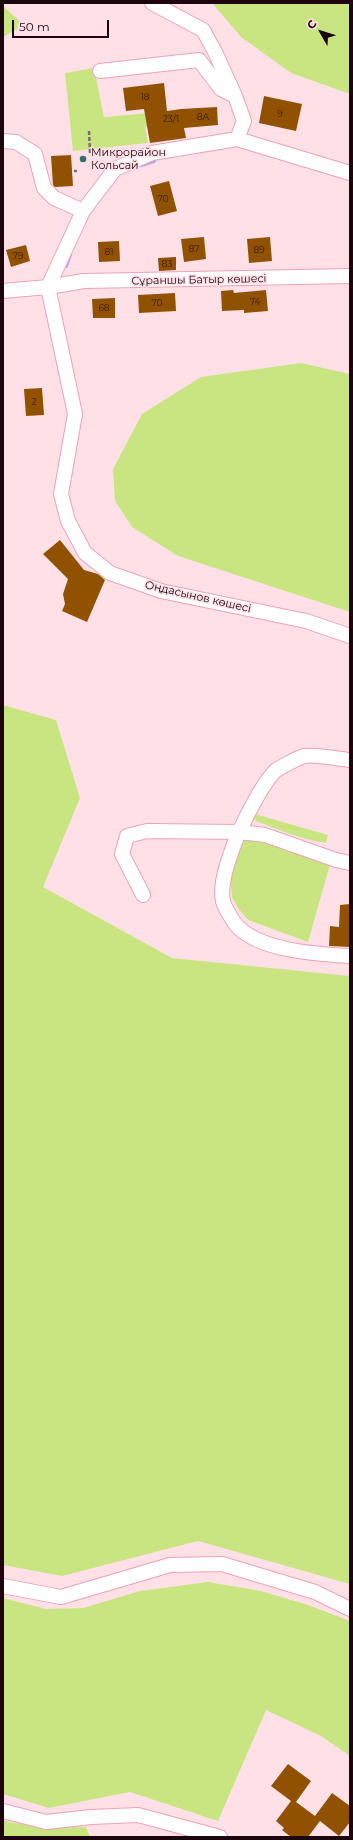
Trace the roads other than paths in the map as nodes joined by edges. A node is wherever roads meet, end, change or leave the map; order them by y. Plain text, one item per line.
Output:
1 (152, 3) edge
2 (100, 71) dead end
3 (235, 96) junction
4 (237, 139) junction
5 (3, 141) edge
6 (350, 173) edge
7 (83, 211) junction
8 (350, 276) edge
9 (48, 287) junction
10 (3, 291) edge
11 (350, 636) edge
12 (350, 760) edge
13 (240, 832) junction
14 (350, 863) edge
15 (143, 895) dead end
16 (350, 956) edge
17 (3, 1586) edge
18 (350, 1609) edge
19 (3, 1811) edge
20 (220, 1837) edge

1 - 3 street
2 - 3 street
3 - 4 street
4 - 6 street
4 - 7 street
5 - 7 street
7 - 9 street
8 - 9 street, Сұраншы Батыр көшесі
9 - 10 street, Сұраншы Батыр көшесі
9 - 11 street, Оңдасынов көшесі
12 - 13 street
13 - 14 street
13 - 15 street
13 - 16 street
17 - 18 street
19 - 20 street

